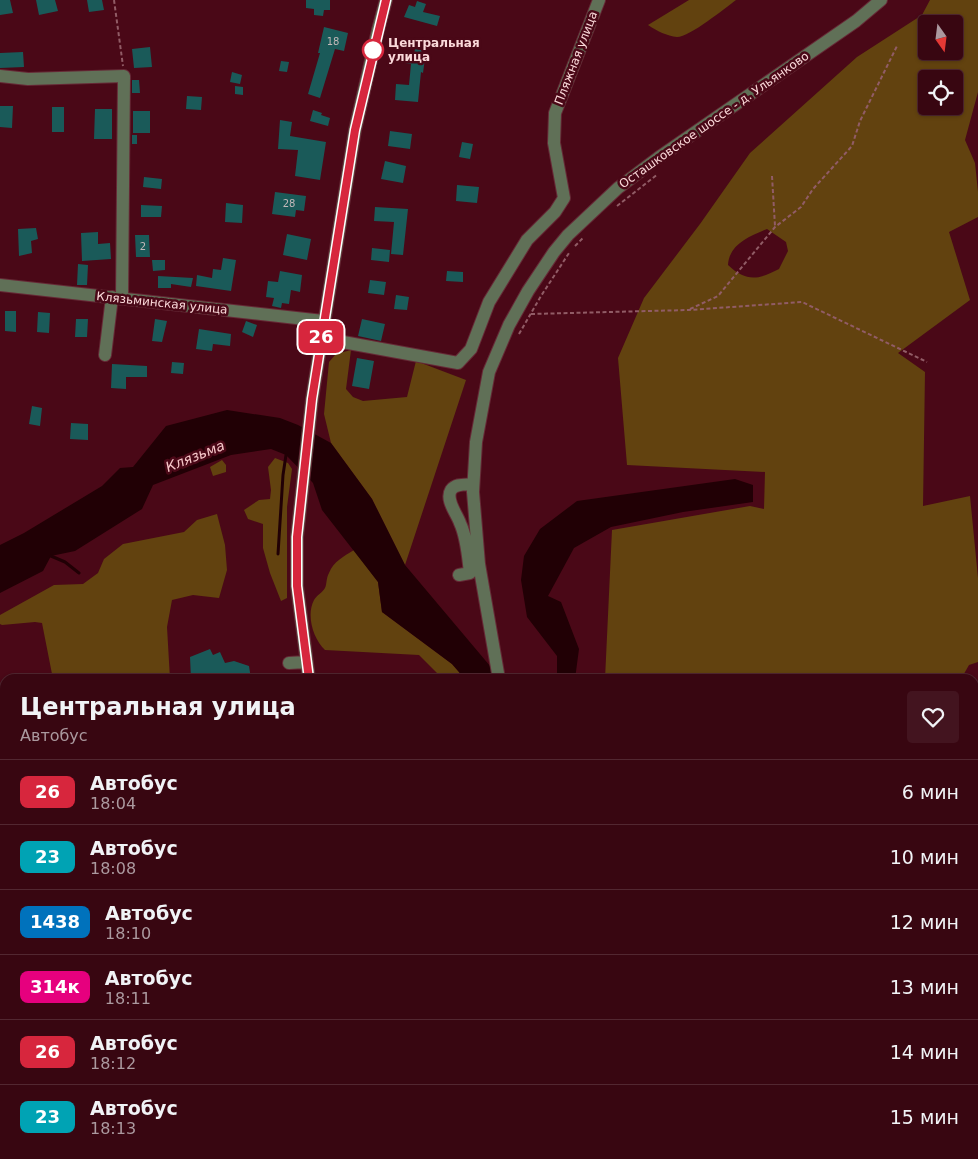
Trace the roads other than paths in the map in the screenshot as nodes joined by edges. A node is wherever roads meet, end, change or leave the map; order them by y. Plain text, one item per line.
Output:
1 (386, 0) edge
2 (599, 0) edge
3 (881, 0) edge
4 (0, 76) edge
5 (0, 285) edge
6 (117, 298) junction
7 (323, 321) junction
8 (321, 338) junction
9 (105, 355) dead end
10 (473, 484) junction
11 (459, 575) dead end
12 (306, 662) junction
13 (289, 663) dead end
14 (308, 674) edge
15 (498, 674) edge

1 - 7 street
2 - 8 street, Пляжная улица
3 - 10 street, Осташковское шоссе - д. Ульянково
4 - 6 street
5 - 6 street, Клязьминская улица
6 - 7 street, Клязьминская улица
6 - 9 street
7 - 8 street
8 - 12 street
10 - 11 street
10 - 15 street, Осташковское шоссе - д. Ульянково
12 - 13 street
12 - 14 street

